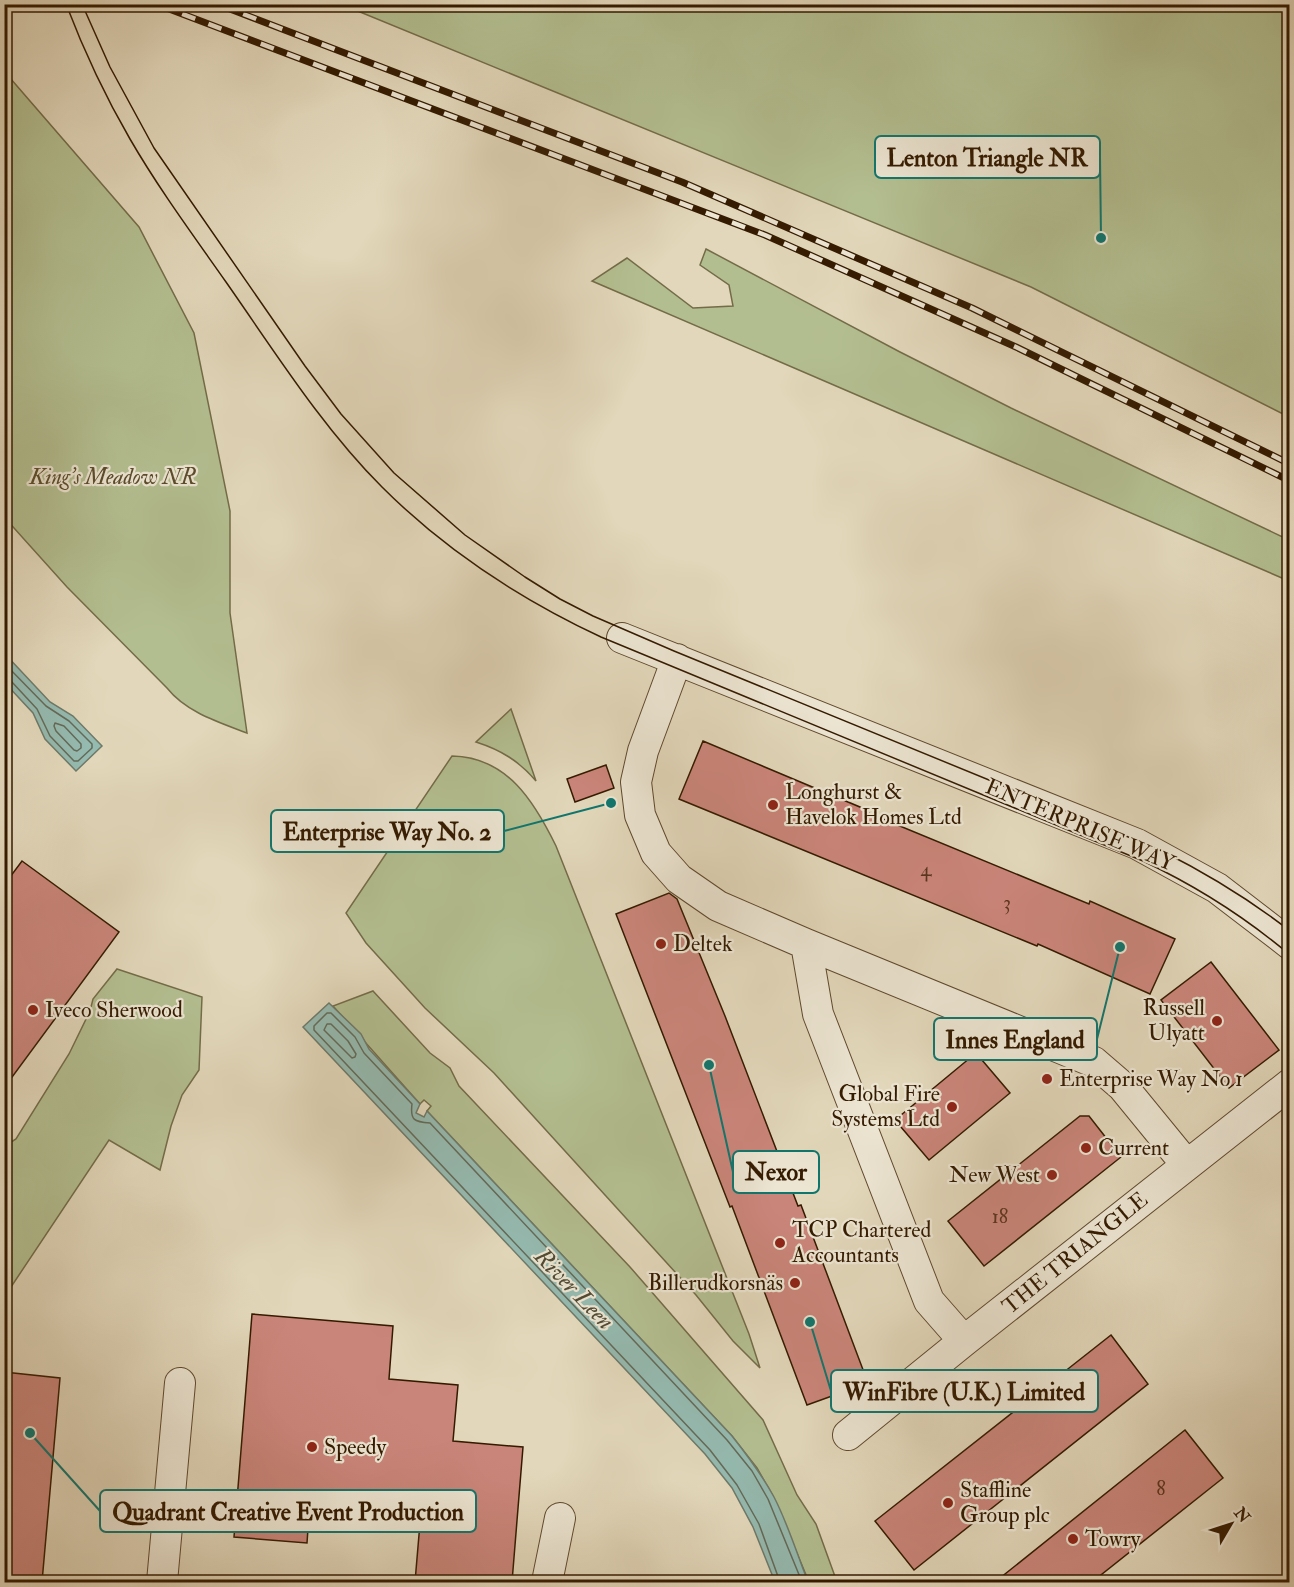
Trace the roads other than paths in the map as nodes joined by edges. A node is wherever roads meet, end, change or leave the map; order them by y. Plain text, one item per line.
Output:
1 (622, 638) dead end
2 (677, 659) junction
3 (806, 944) junction
4 (1290, 944) edge
5 (1290, 1084) edge
6 (1186, 1164) junction
7 (964, 1341) junction
8 (180, 1383) dead end
9 (848, 1435) dead end
10 (560, 1518) dead end
11 (162, 1582) edge
12 (547, 1582) edge

1 - 2 street, ENTERPRISE WAY
2 - 3 street
2 - 4 street, ENTERPRISE WAY
3 - 6 street
3 - 7 street
5 - 6 street, THE TRIANGLE
6 - 7 street, THE TRIANGLE
7 - 9 street, THE TRIANGLE
8 - 11 street
10 - 12 street

